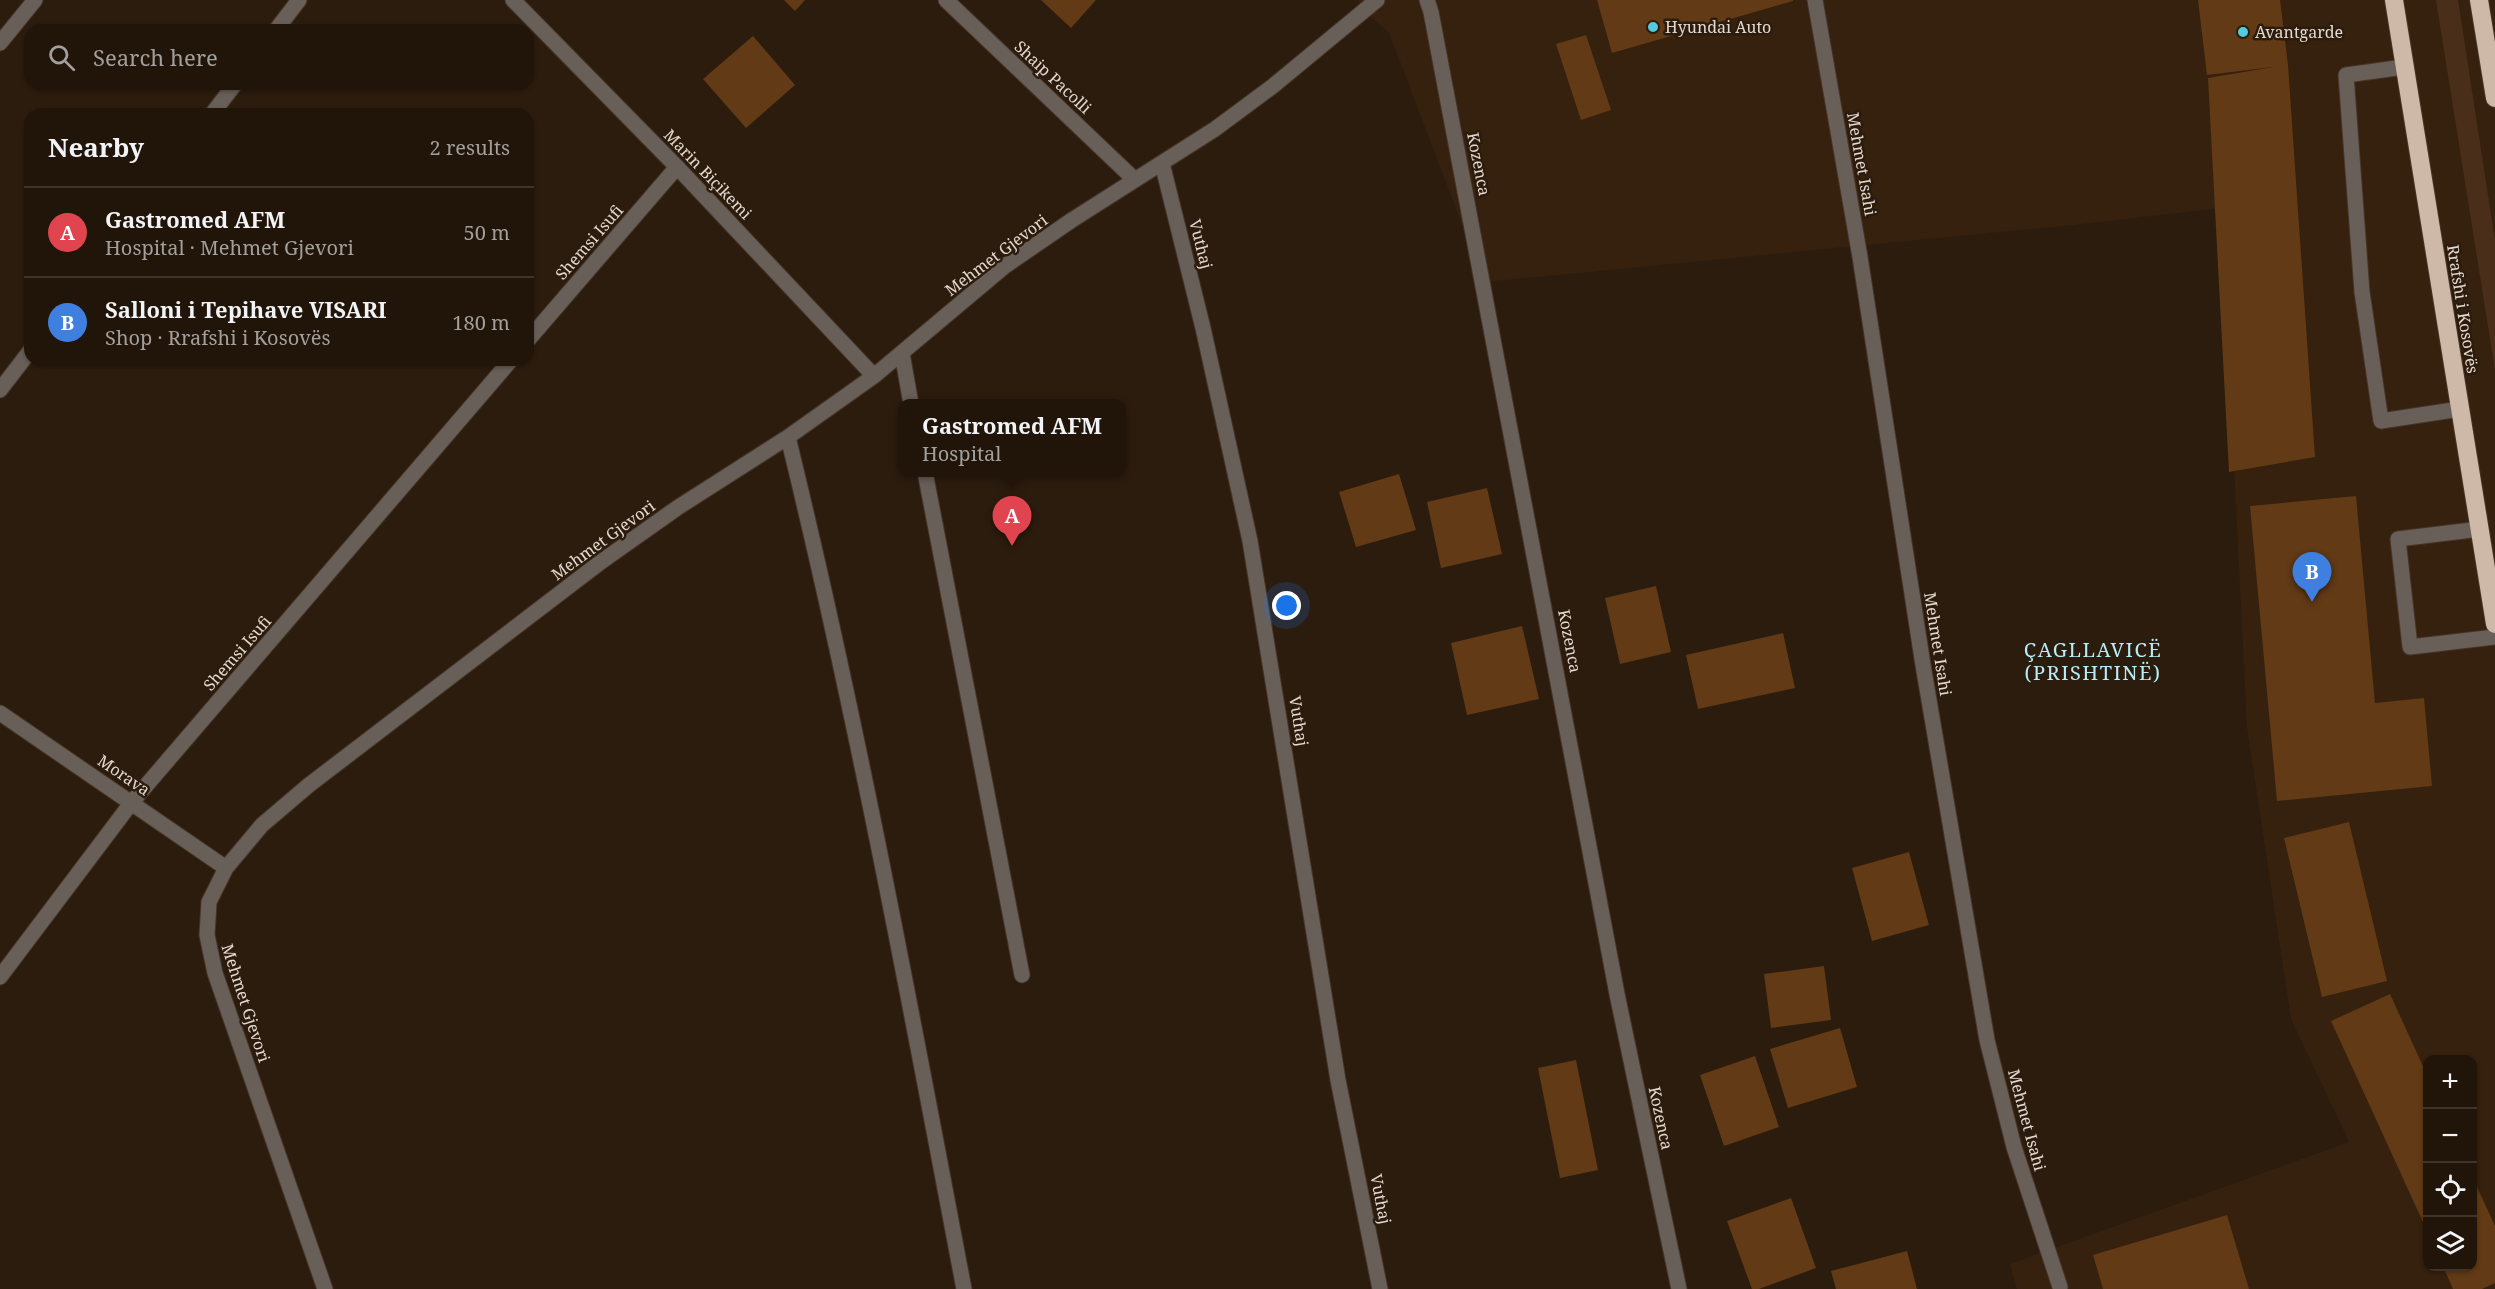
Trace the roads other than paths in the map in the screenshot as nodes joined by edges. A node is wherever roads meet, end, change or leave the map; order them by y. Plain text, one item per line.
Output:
1 (35, 0) edge
2 (299, 0) edge
3 (513, 0) edge
4 (946, 0) edge
5 (1377, 0) edge
6 (1427, 0) edge
7 (1815, 0) edge
8 (2394, 0) edge
9 (2480, 0) edge
10 (1361, 5) edge
11 (281, 24) edge
12 (0, 43) edge
13 (2404, 67) junction
14 (230, 90) edge
15 (2495, 98) edge
16 (217, 108) edge
17 (1162, 163) junction
18 (677, 167) junction
19 (1136, 180) junction
20 (534, 333) edge
21 (902, 353) junction
22 (24, 359) edge
23 (506, 366) edge
24 (874, 376) junction
25 (0, 390) edge
26 (910, 399) edge
27 (2460, 409) junction
28 (788, 437) junction
29 (926, 477) edge
30 (2480, 528) junction
31 (2495, 624) edge
32 (2495, 637) edge
33 (0, 713) edge
34 (132, 802) junction
35 (226, 868) junction
36 (1022, 975) dead end
37 (0, 977) edge
38 (2060, 1287) dead end
39 (325, 1289) edge
40 (964, 1289) edge
41 (1380, 1289) edge
42 (1679, 1289) edge

1 - 12 street
2 - 11 street
3 - 18 street, Marin Biçikemi
4 - 19 street, Shaip Pacolli
5 - 10 street, Mehmet Gjevori
6 - 42 street, Kozenca
7 - 38 street, Mehmet Isahi
8 - 13 highway, Rrafshi i Kosovës
9 - 15 highway
10 - 17 street, Mehmet Gjevori
13 - 27 highway, Rrafshi i Kosovës
13 - 27 street
14 - 16 street
17 - 19 street, Mehmet Gjevori
17 - 41 street, Vuthaj
18 - 20 street, Shemsi Isufi
18 - 24 street, Marin Biçikemi
19 - 21 street, Mehmet Gjevori
21 - 24 street, Mehmet Gjevori
21 - 26 street
22 - 25 street
23 - 34 street, Shemsi Isufi
24 - 28 street, Mehmet Gjevori
27 - 30 highway, Rrafshi i Kosovës
28 - 35 street, Mehmet Gjevori
28 - 40 street
29 - 36 street
30 - 31 highway, Rrafshi i Kosovës
30 - 32 street
33 - 34 street, Morava
34 - 35 street, Morava
34 - 37 street, Shemsi Isufi
35 - 39 street, Mehmet Gjevori

